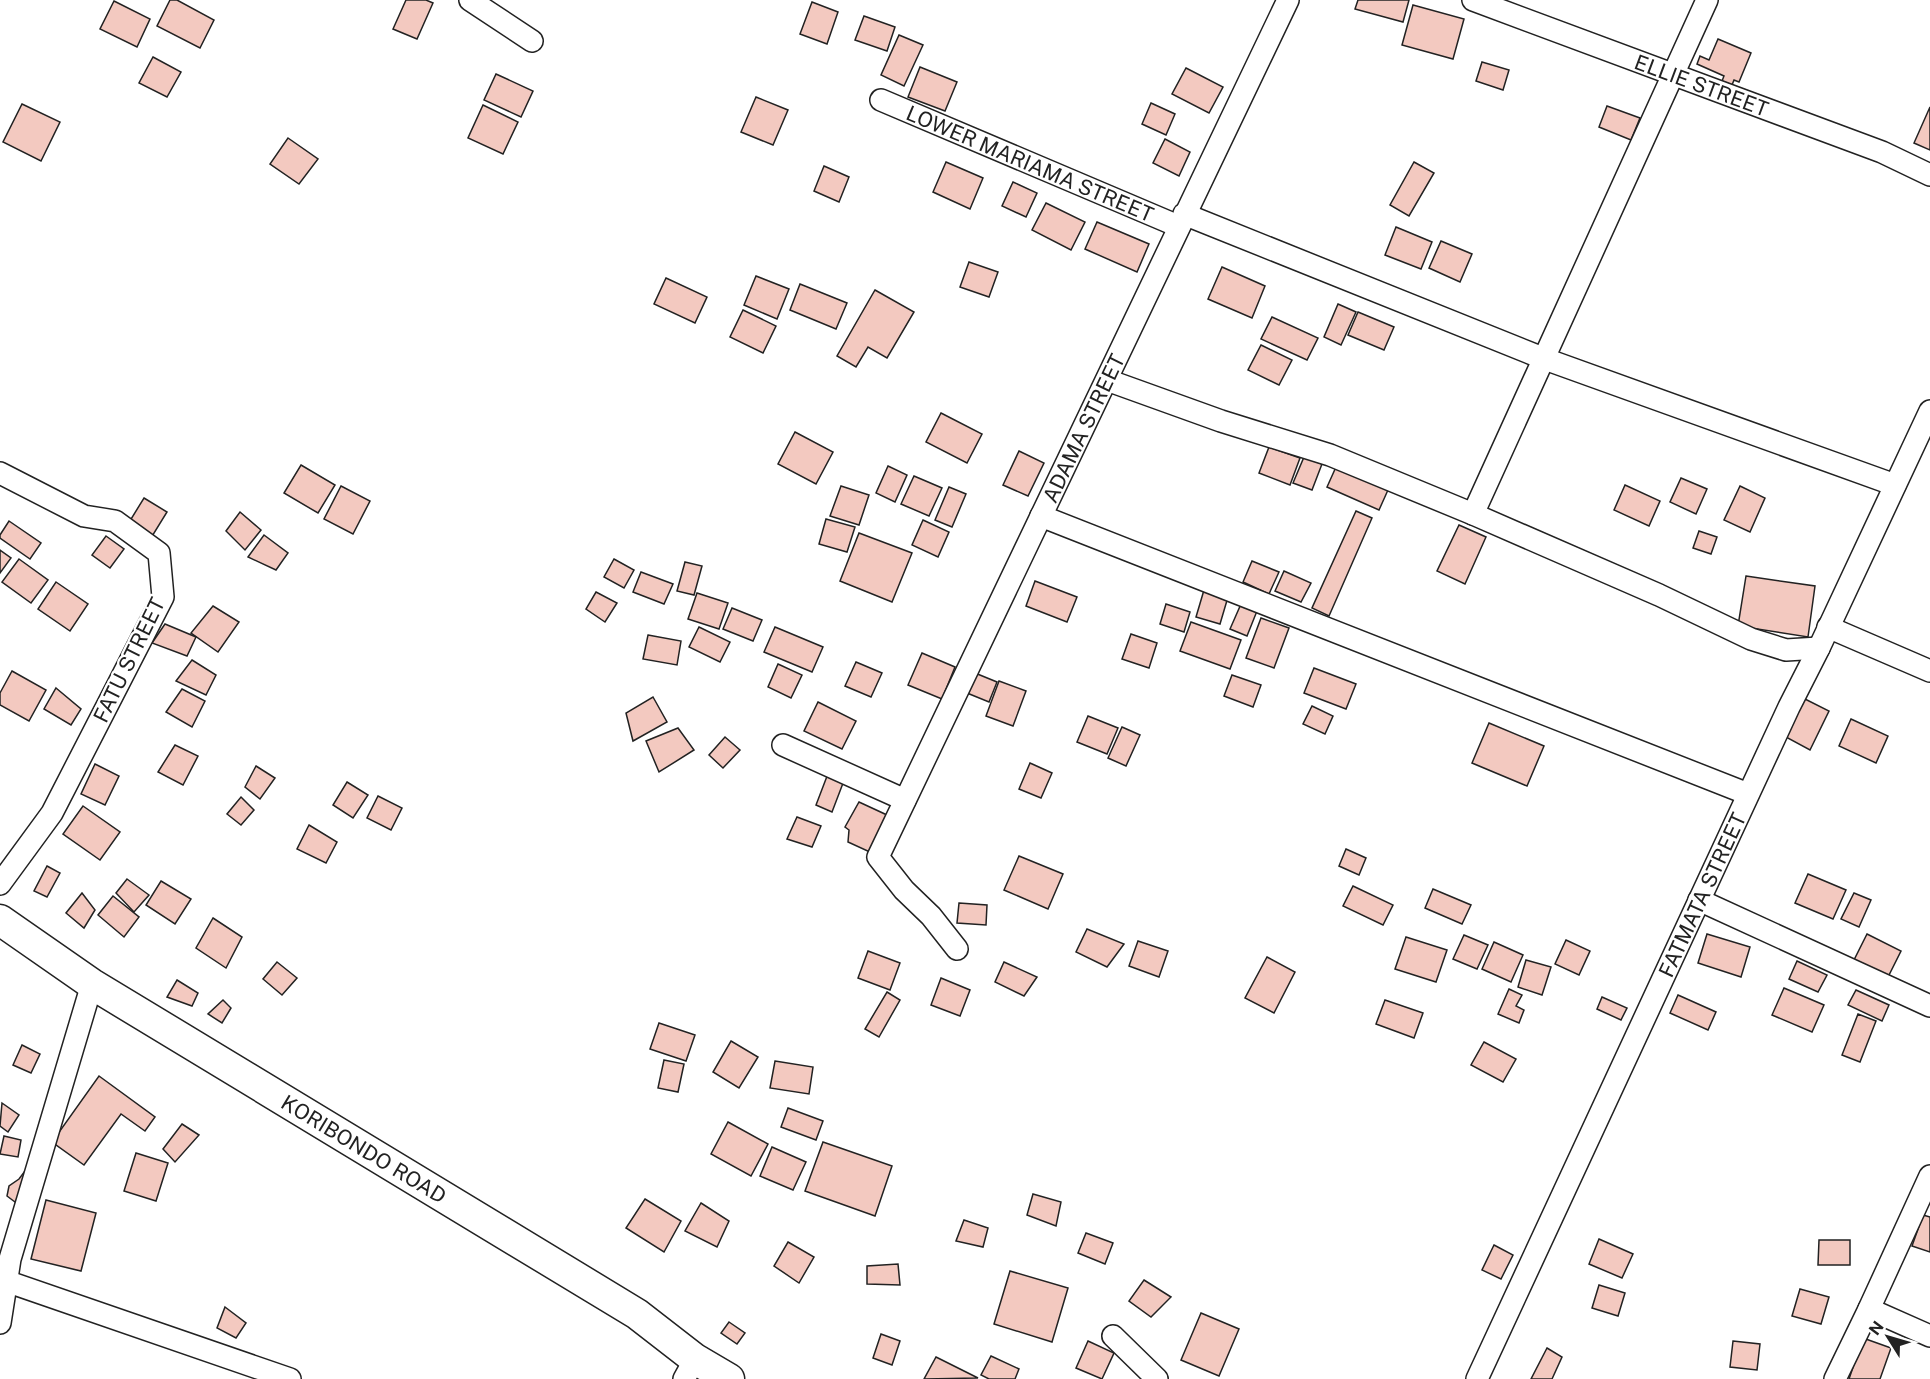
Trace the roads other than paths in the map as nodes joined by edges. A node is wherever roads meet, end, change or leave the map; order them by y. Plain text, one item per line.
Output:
1 (470, 0) edge
2 (1288, 0) edge
3 (1473, 0) edge
4 (1707, 0) edge
5 (532, 41) dead end
6 (1673, 75) junction
7 (881, 100) dead end
8 (1930, 176) edge
9 (1181, 220) junction
10 (1545, 359) junction
11 (1107, 380) junction
12 (1930, 411) edge
13 (0, 473) edge
14 (1895, 485) junction
15 (1473, 514) junction
16 (1041, 516) junction
17 (1828, 627) junction
18 (1819, 648) junction
19 (1930, 671) edge
20 (783, 745) dead end
21 (1748, 794) junction
22 (905, 800) junction
23 (0, 884) edge
24 (1699, 900) junction
25 (0, 921) edge
26 (957, 949) dead end
27 (92, 984) junction
28 (1930, 1005) edge
29 (1930, 1176) edge
30 (10, 1282) edge
31 (1869, 1310) junction
32 (0, 1323) edge
33 (1113, 1336) dead end
34 (1930, 1336) edge
35 (690, 1369) edge
36 (290, 1379) edge
37 (729, 1379) edge
38 (1157, 1379) edge
39 (1477, 1379) edge
40 (1835, 1379) edge

1 - 5 street
2 - 9 street, ADAMA STREET
3 - 6 street, ELLIE STREET
4 - 6 street
6 - 8 street, ELLIE STREET
6 - 10 street
7 - 9 street, LOWER MARIAMA STREET
9 - 10 street, LOWER MARIAMA STREET
9 - 11 street, ADAMA STREET
10 - 14 street, LOWER MARIAMA STREET
10 - 15 street
11 - 15 street
11 - 16 street, ADAMA STREET
12 - 14 street, FATMATA STREET
13 - 23 street, FATU STREET
14 - 17 street, FATMATA STREET
15 - 18 street
16 - 21 street
16 - 22 street, ADAMA STREET
17 - 18 street, FATMATA STREET
17 - 19 street
18 - 21 street, FATMATA STREET
20 - 22 street
21 - 24 street, FATMATA STREET
22 - 26 street, ADAMA STREET
24 - 28 street
24 - 39 street, FATMATA STREET
25 - 27 highway, KORIBONDO ROAD
27 - 30 street
27 - 35 highway, KORIBONDO ROAD
29 - 31 street
30 - 32 street
30 - 36 street
31 - 34 street
31 - 40 street
33 - 38 street
35 - 37 highway, KORIBONDO ROAD

